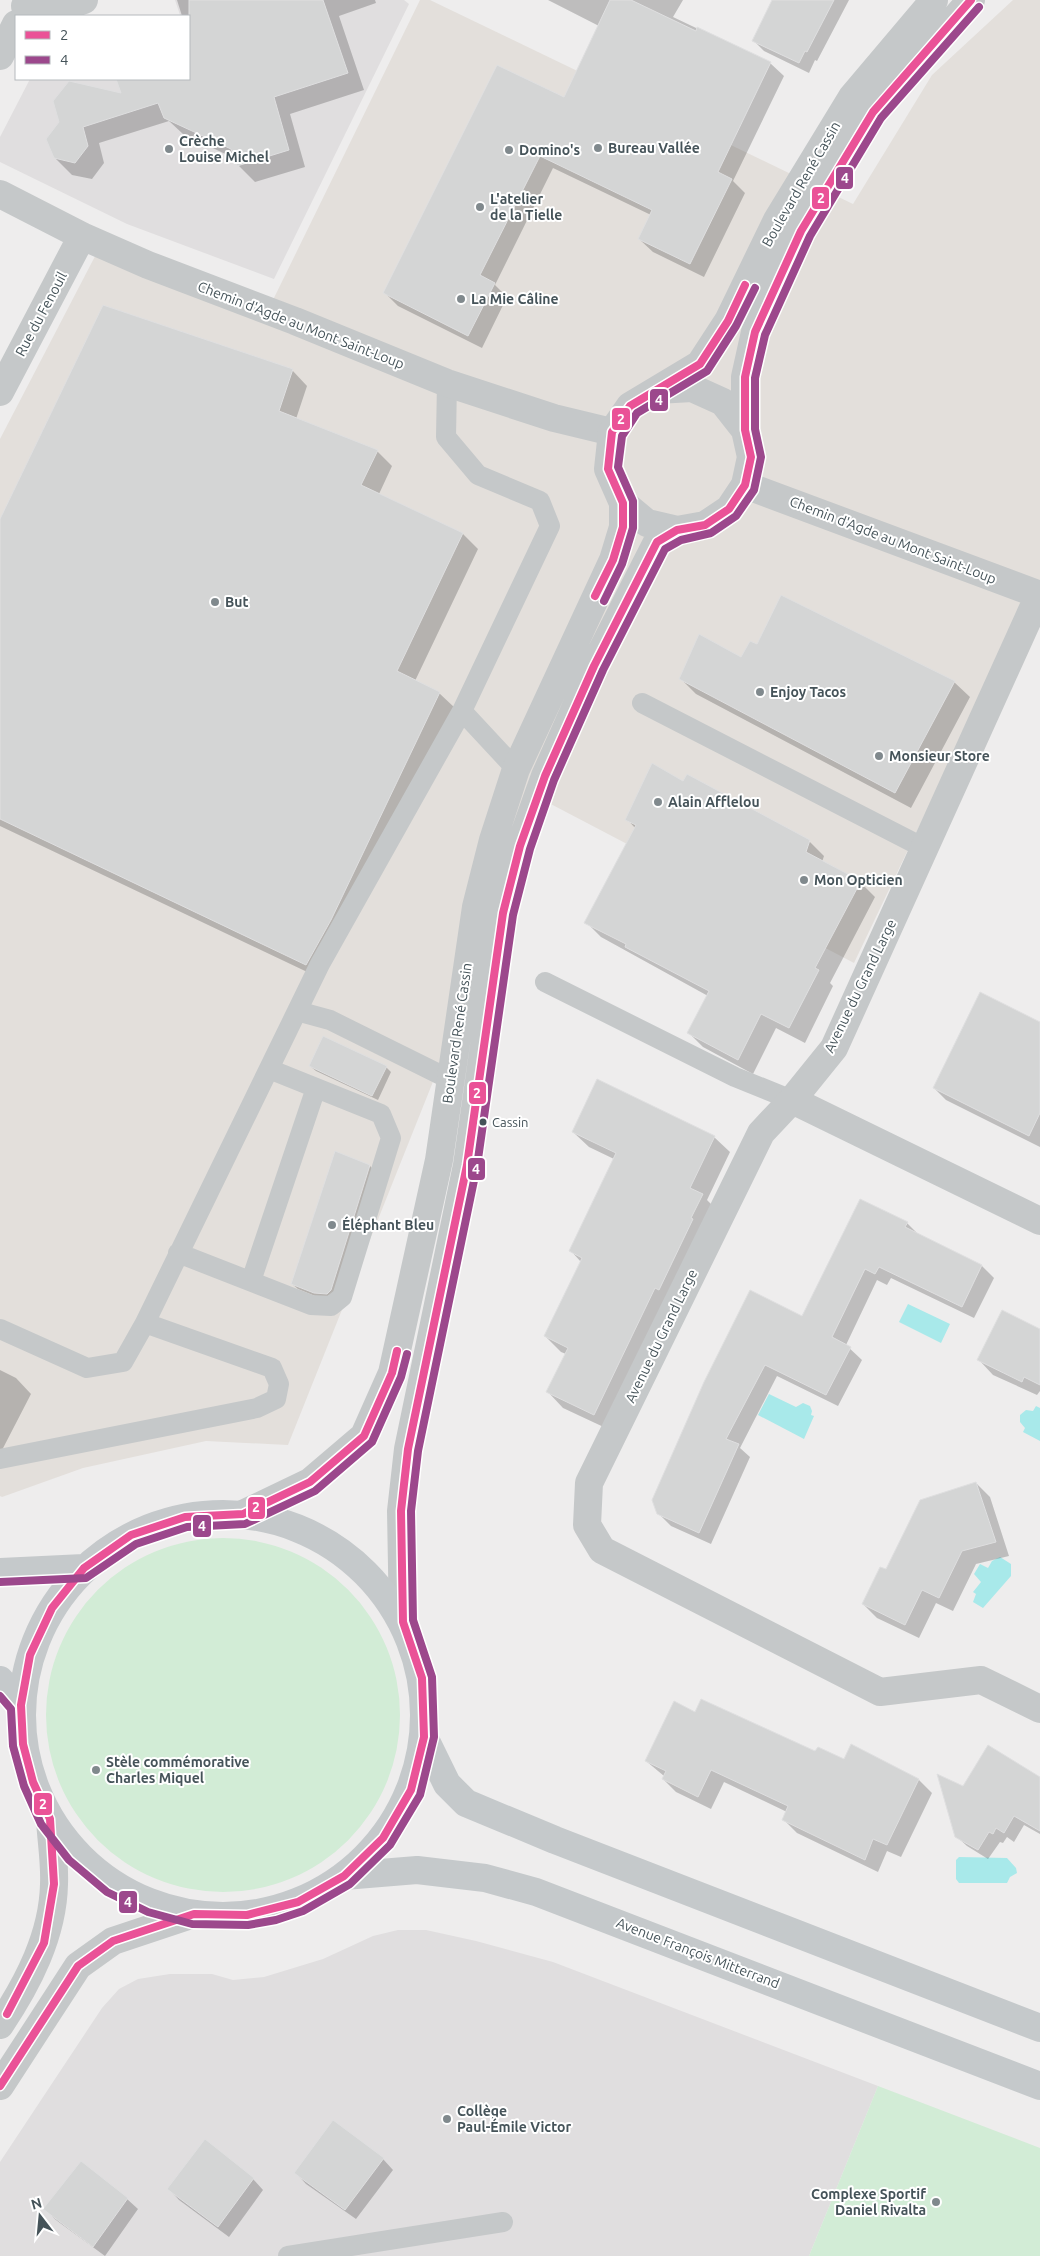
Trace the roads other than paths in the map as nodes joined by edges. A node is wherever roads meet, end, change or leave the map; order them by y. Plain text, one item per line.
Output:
1 (84, 0) edge
2 (934, 0) edge
3 (971, 0) edge
4 (22, 12) edge
5 (15, 26) edge
6 (0, 56) edge
7 (0, 194) edge
8 (82, 236) junction
9 (447, 383) junction
10 (657, 390) junction
11 (0, 392) edge
12 (745, 430) junction
13 (612, 432) junction
14 (745, 486) junction
15 (623, 503) junction
16 (677, 530) junction
17 (1040, 589) edge
18 (1040, 595) edge
19 (642, 703) dead end
20 (462, 711) junction
21 (516, 769) junction
22 (924, 848) junction
23 (545, 982) dead end
24 (297, 1011) junction
25 (269, 1069) junction
26 (451, 1080) junction
27 (316, 1088) junction
28 (792, 1100) junction
29 (1040, 1221) edge
30 (178, 1254) junction
31 (251, 1281) junction
32 (146, 1323) junction
33 (0, 1329) edge
34 (0, 1458) edge
35 (243, 1514) junction
36 (84, 1568) junction
37 (0, 1572) edge
38 (403, 1622) junction
39 (0, 1680) edge
40 (21, 1705) junction
41 (1040, 1709) edge
42 (424, 1736) junction
43 (50, 1819) junction
44 (344, 1876) junction
45 (194, 1914) junction
46 (0, 2025) edge
47 (1040, 2028) edge
48 (0, 2086) edge
49 (1040, 2086) edge
50 (503, 2222) dead end
51 (288, 2256) edge

1 - 4 street
2 - 10 street, Boulevard René Cassin
3 - 12 street, Boulevard René Cassin
5 - 6 street
7 - 8 street, Chemin d'Agde au Mont Saint-Loup
8 - 9 street, Chemin d'Agde au Mont Saint-Loup
8 - 11 street, Rue du Fenouil
9 - 13 street, Chemin d'Agde au Mont Saint-Loup
9 - 20 lane
10 - 12 street
10 - 13 street
12 - 14 street
13 - 15 street
14 - 16 street
14 - 18 street, Chemin d'Agde au Mont Saint-Loup
15 - 16 street
15 - 21 street, Boulevard René Cassin
16 - 38 street, Boulevard René Cassin
17 - 18 lane
18 - 22 street, Avenue du Grand Large
19 - 22 lane
20 - 21 lane
20 - 24 lane
21 - 26 street, Boulevard René Cassin
22 - 28 street, Avenue du Grand Large
23 - 28 lane
24 - 25 lane
24 - 26 lane
25 - 27 lane
25 - 30 lane
26 - 35 street, Boulevard René Cassin
27 - 31 lane
27 - 31 lane
28 - 29 street
28 - 41 street, Avenue du Grand Large
30 - 31 lane
30 - 32 lane
32 - 33 lane
32 - 34 lane
35 - 36 main road
35 - 38 main road
36 - 37 main road
36 - 40 main road
38 - 42 main road
39 - 40 main road
40 - 43 main road
42 - 44 main road
42 - 47 main road
43 - 45 main road
43 - 46 street
44 - 45 main road
44 - 49 main road, Avenue François Mitterrand
45 - 48 street
50 - 51 lane

